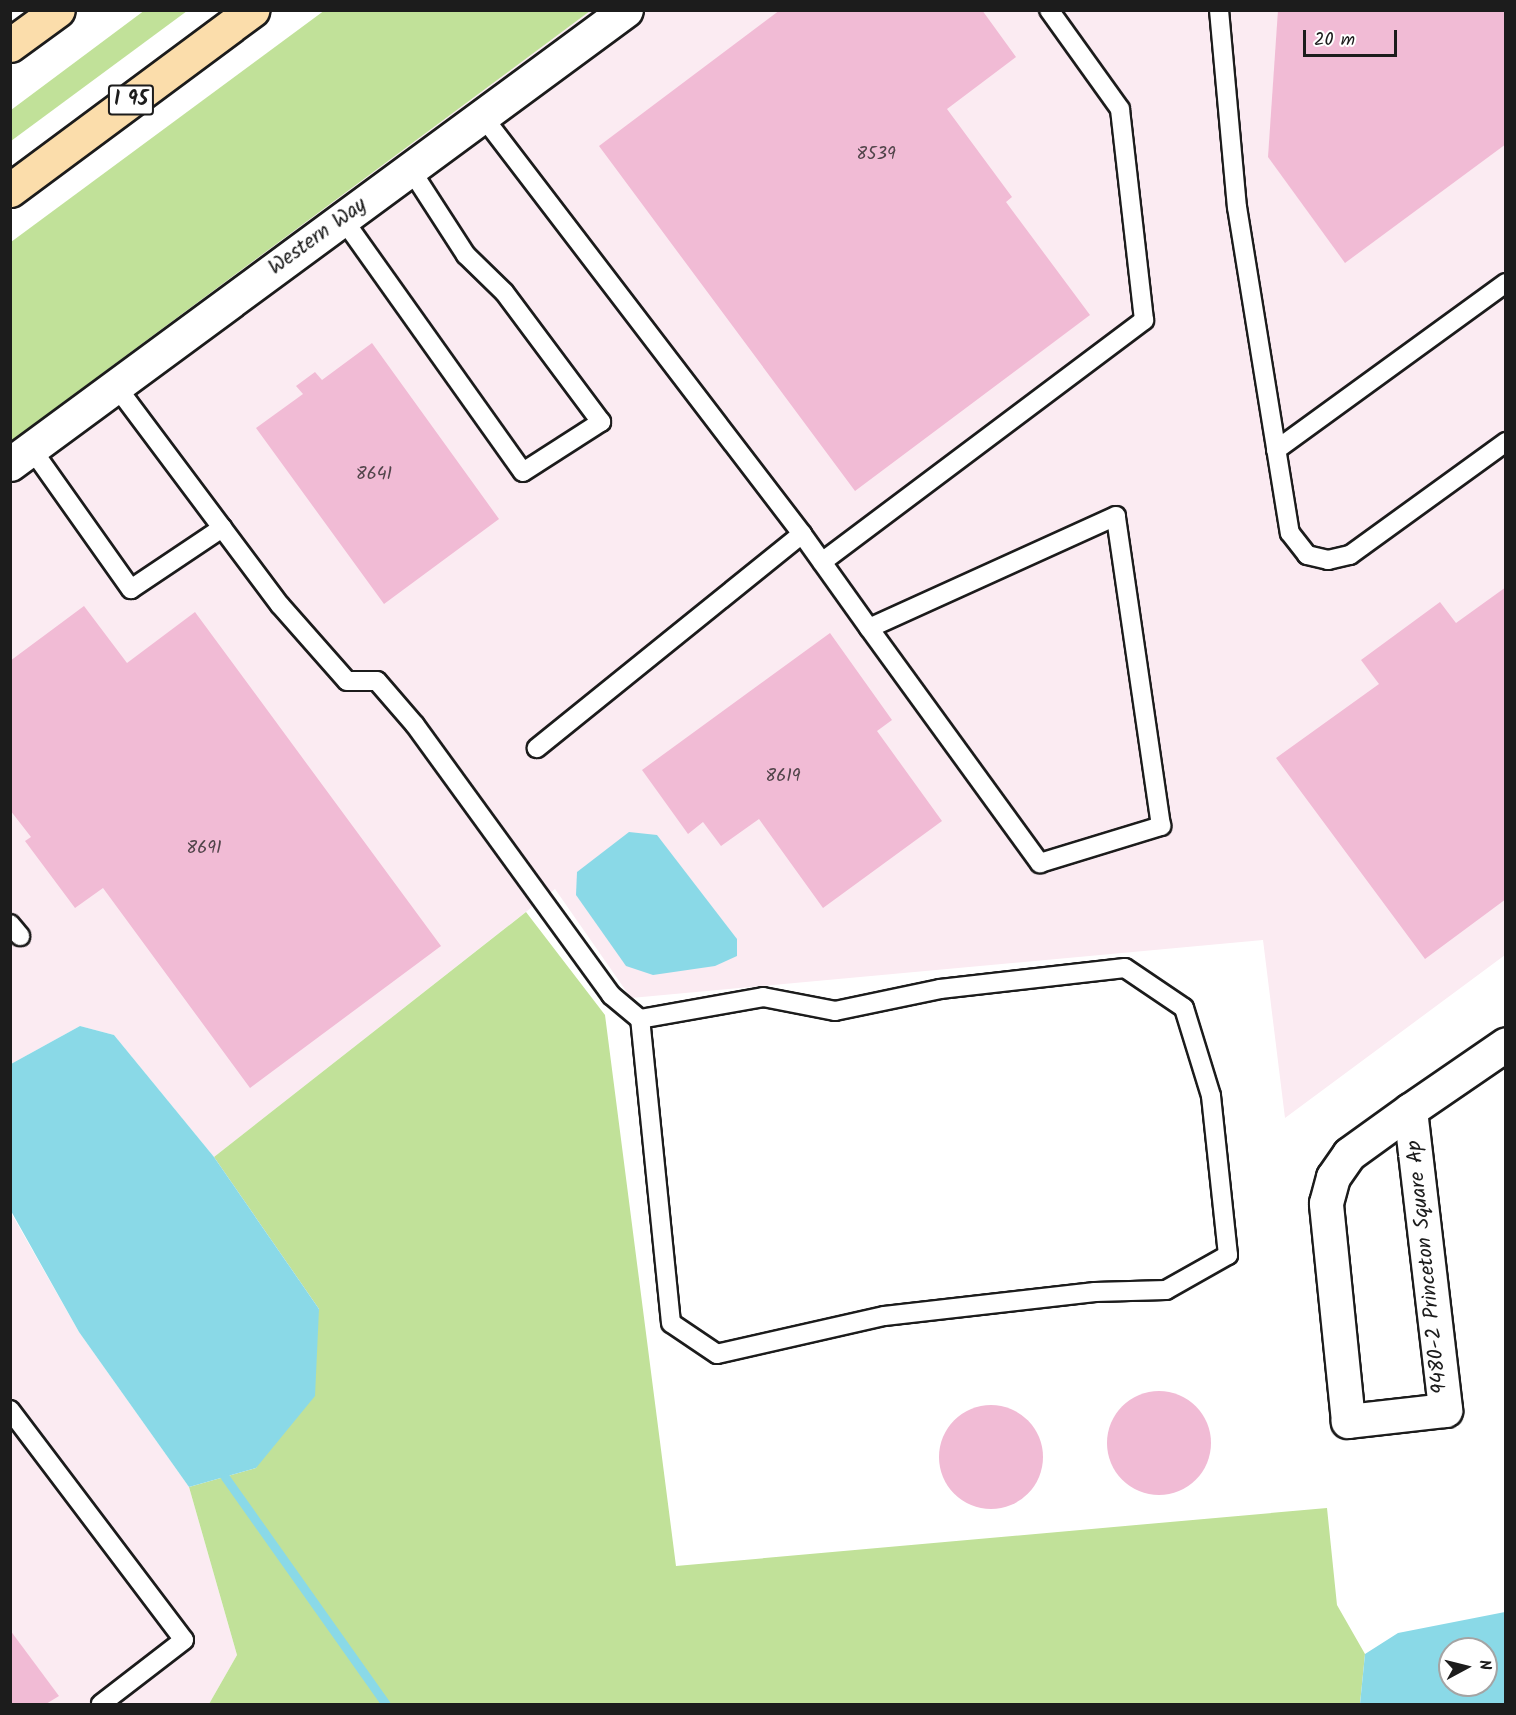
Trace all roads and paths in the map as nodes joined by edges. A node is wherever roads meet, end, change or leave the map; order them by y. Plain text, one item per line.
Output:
1 (58, 10) edge
2 (252, 10) edge
3 (626, 10) edge
4 (1049, 10) edge
5 (1219, 10) edge
6 (10, 45) edge
7 (484, 118) junction
8 (411, 170) junction
9 (10, 190) edge
10 (343, 219) junction
11 (1506, 283) edge
12 (116, 386) junction
13 (1506, 442) edge
14 (1276, 450) junction
15 (21, 456) edge
16 (222, 528) junction
17 (802, 534) junction
18 (822, 562) junction
19 (869, 628) junction
20 (537, 748) dead end
21 (640, 1019) junction
22 (1506, 1044) edge
23 (1410, 1110) junction
24 (10, 1410) edge
25 (100, 1704) edge

1 - 6 highway
2 - 9 highway, I 95
3 - 7 street, Western Way
4 - 18 lane
5 - 14 lane
7 - 8 street, Western Way
7 - 17 lane
8 - 10 street, Western Way
8 - 10 lane
10 - 12 street, Western Way
11 - 14 lane
12 - 15 street, Western Way
12 - 16 lane
13 - 14 lane
15 - 16 lane
16 - 21 lane
17 - 18 lane
17 - 20 lane
18 - 19 lane
19 - 19 lane
21 - 21 lane
22 - 23 street, 9480-2 Princeton Square Ap
23 - 23 street, 9480-2 Princeton Square Ap
24 - 25 lane

